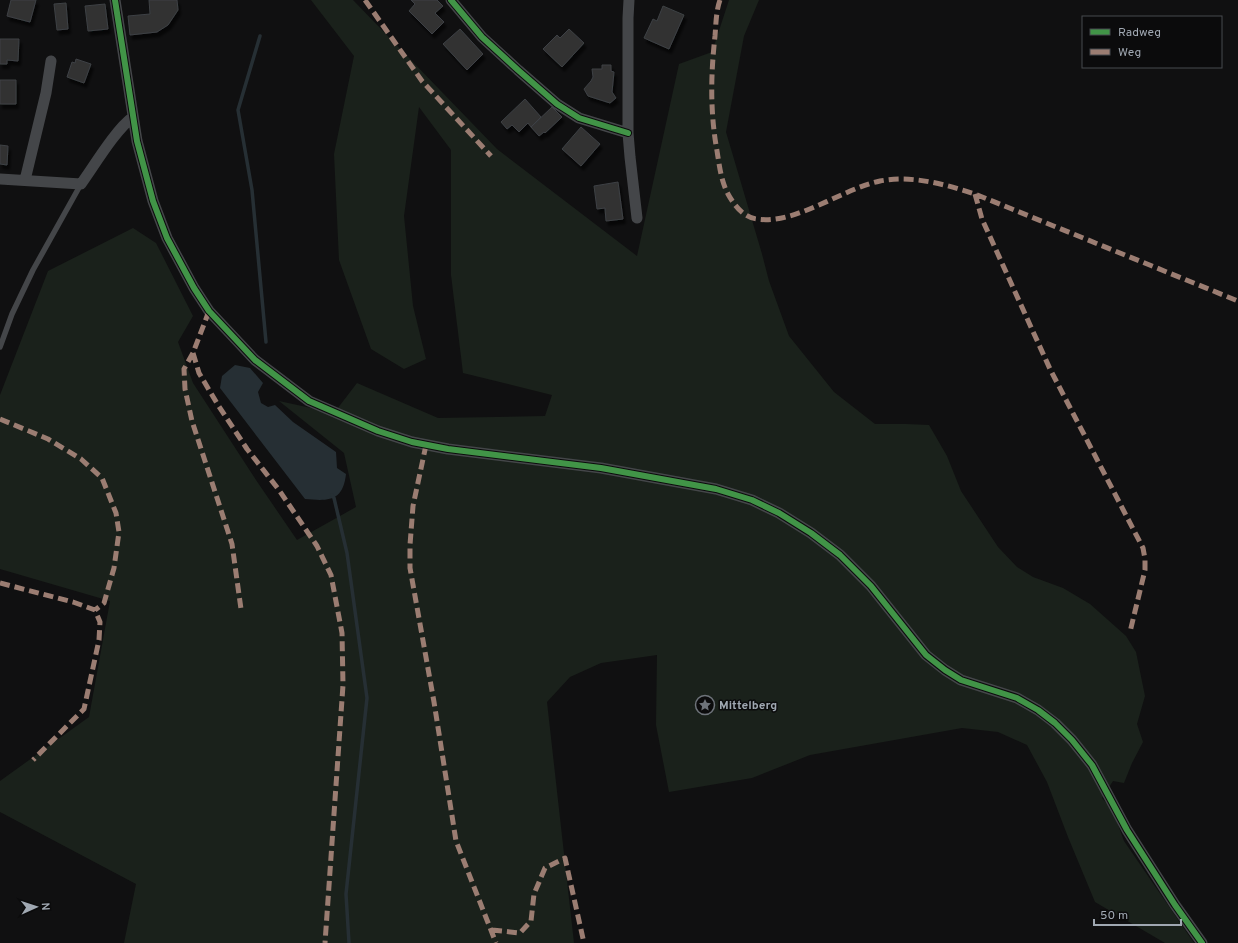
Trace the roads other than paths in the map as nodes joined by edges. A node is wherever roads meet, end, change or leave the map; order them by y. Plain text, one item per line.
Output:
1 (115, 0) edge
2 (450, 0) edge
3 (629, 0) edge
4 (51, 61) dead end
5 (133, 117) junction
6 (628, 133) junction
7 (0, 178) edge
8 (25, 180) junction
9 (82, 184) junction
10 (637, 218) dead end
11 (0, 347) edge
12 (1202, 943) edge

1 - 5 street
2 - 6 street
3 - 6 street
4 - 8 street
5 - 9 street
5 - 12 street
6 - 10 street
7 - 8 street
8 - 9 street
9 - 11 lane

